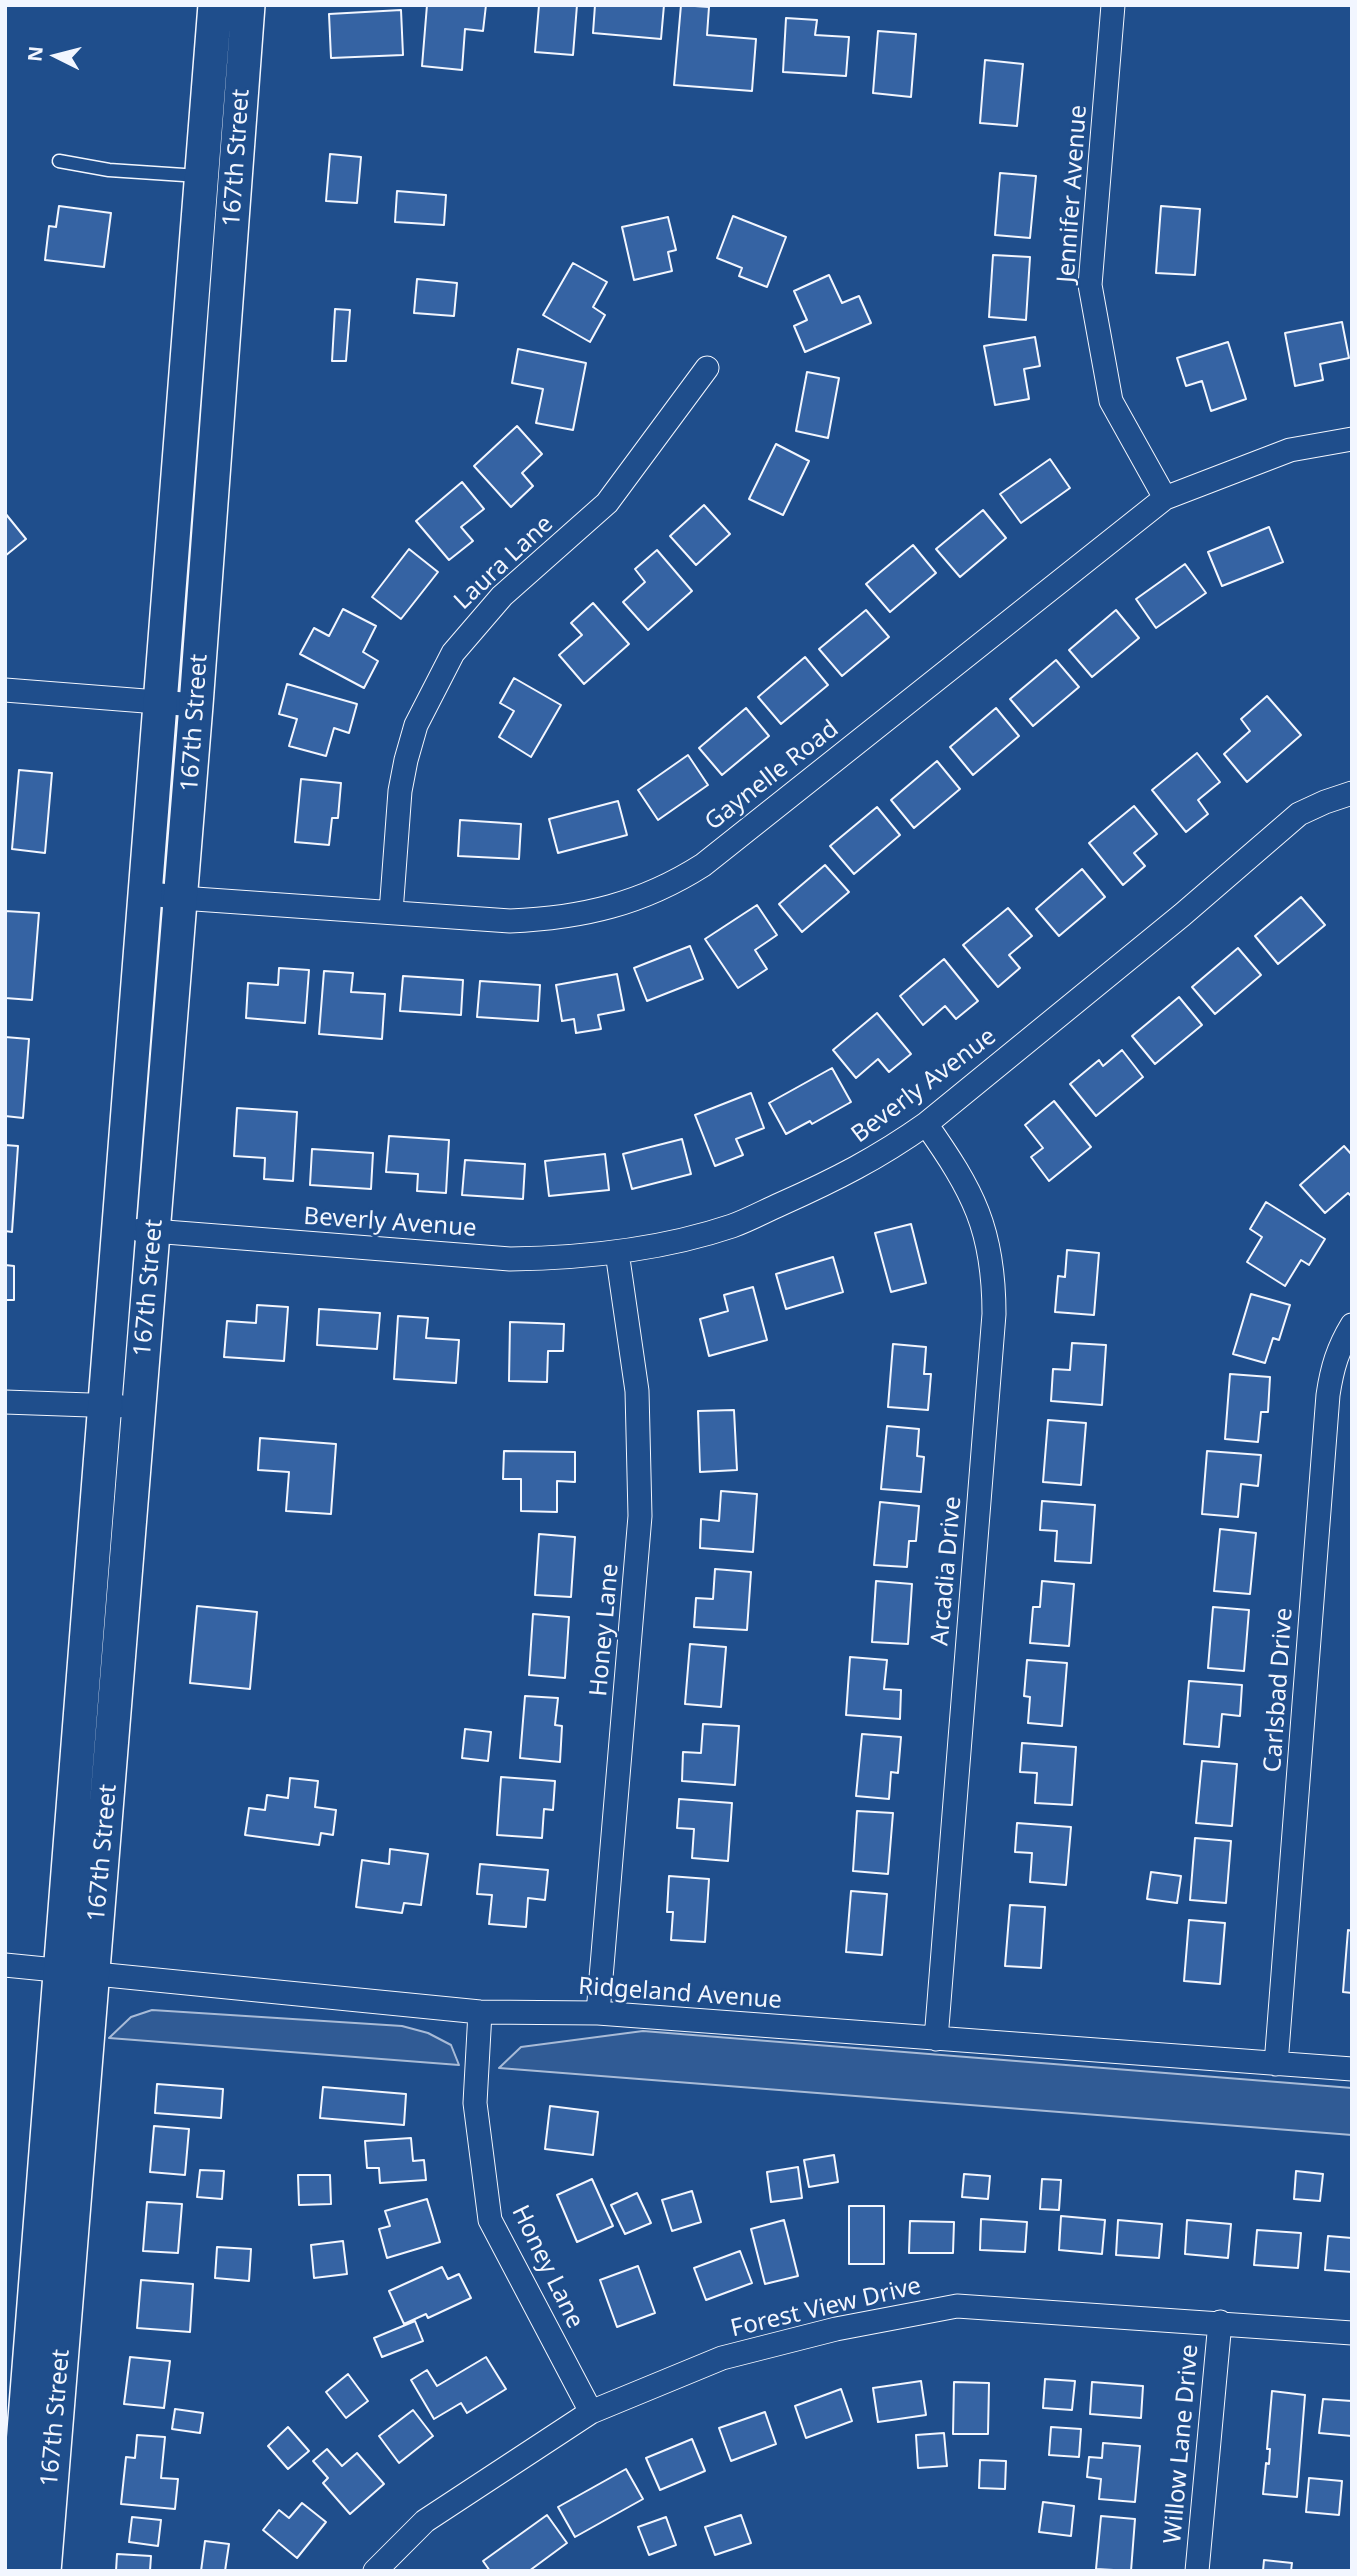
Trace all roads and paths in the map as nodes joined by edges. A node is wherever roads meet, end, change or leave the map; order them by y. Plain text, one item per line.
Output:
1 (215, 5) edge
2 (248, 5) edge
3 (1113, 5) edge
4 (59, 161) dead end
5 (203, 176) junction
6 (707, 368) dead end
7 (1352, 439) edge
8 (1164, 498) junction
9 (5, 690) edge
10 (162, 702) junction
11 (196, 705) junction
12 (1352, 793) edge
13 (146, 892) junction
14 (181, 898) junction
15 (391, 912) junction
16 (926, 1124) junction
17 (120, 1227) junction
18 (153, 1232) junction
19 (617, 1252) junction
20 (1352, 1325) edge
21 (5, 1402) edge
22 (106, 1405) junction
23 (139, 1406) junction
24 (5, 1965) edge
25 (77, 1973) junction
26 (480, 2012) junction
27 (598, 2013) junction
28 (936, 2039) junction
29 (1276, 2064) junction
30 (1352, 2069) edge
31 (1220, 2322) junction
32 (1352, 2333) edge
33 (591, 2412) junction
34 (13, 2571) edge
35 (44, 2571) edge
36 (374, 2571) edge
37 (1197, 2571) edge

1 - 5 main road, 167th Street
2 - 11 main road, 167th Street
3 - 8 street, Jennifer Avenue
4 - 5 lane
5 - 10 main road, 167th Street
6 - 15 street, Laura Lane
7 - 8 street, Gaynelle Road
8 - 15 street, Gaynelle Road
9 - 10 street
10 - 11 street
10 - 13 main road, 167th Street
11 - 14 main road, 167th Street
12 - 16 street, Beverly Avenue
13 - 14 street, Gaynelle Road
13 - 17 main road, 167th Street
14 - 15 street, Gaynelle Road
14 - 18 main road, 167th Street
16 - 19 street, Beverly Avenue
16 - 28 street, Arcadia Drive
17 - 18 street, Beverly Avenue
17 - 22 main road, 167th Street
18 - 19 street, Beverly Avenue
18 - 23 main road, 167th Street
19 - 27 street, Honey Lane
20 - 29 street, Carlsbad Drive
21 - 22 street
22 - 23 street
22 - 25 main road, 167th Street
23 - 25 main road, 167th Street
24 - 25 street, Ridgeland Avenue
25 - 26 street, Ridgeland Avenue
25 - 34 main road, 167th Street
25 - 35 main road, 167th Street
26 - 27 street, Ridgeland Avenue
26 - 33 street, Honey Lane
27 - 28 street, Ridgeland Avenue
28 - 29 street, Ridgeland Avenue
29 - 30 street, Ridgeland Avenue
31 - 32 street, Forest View Drive
31 - 33 street, Forest View Drive
31 - 37 street, Willow Lane Drive
33 - 36 street, Forest View Drive

